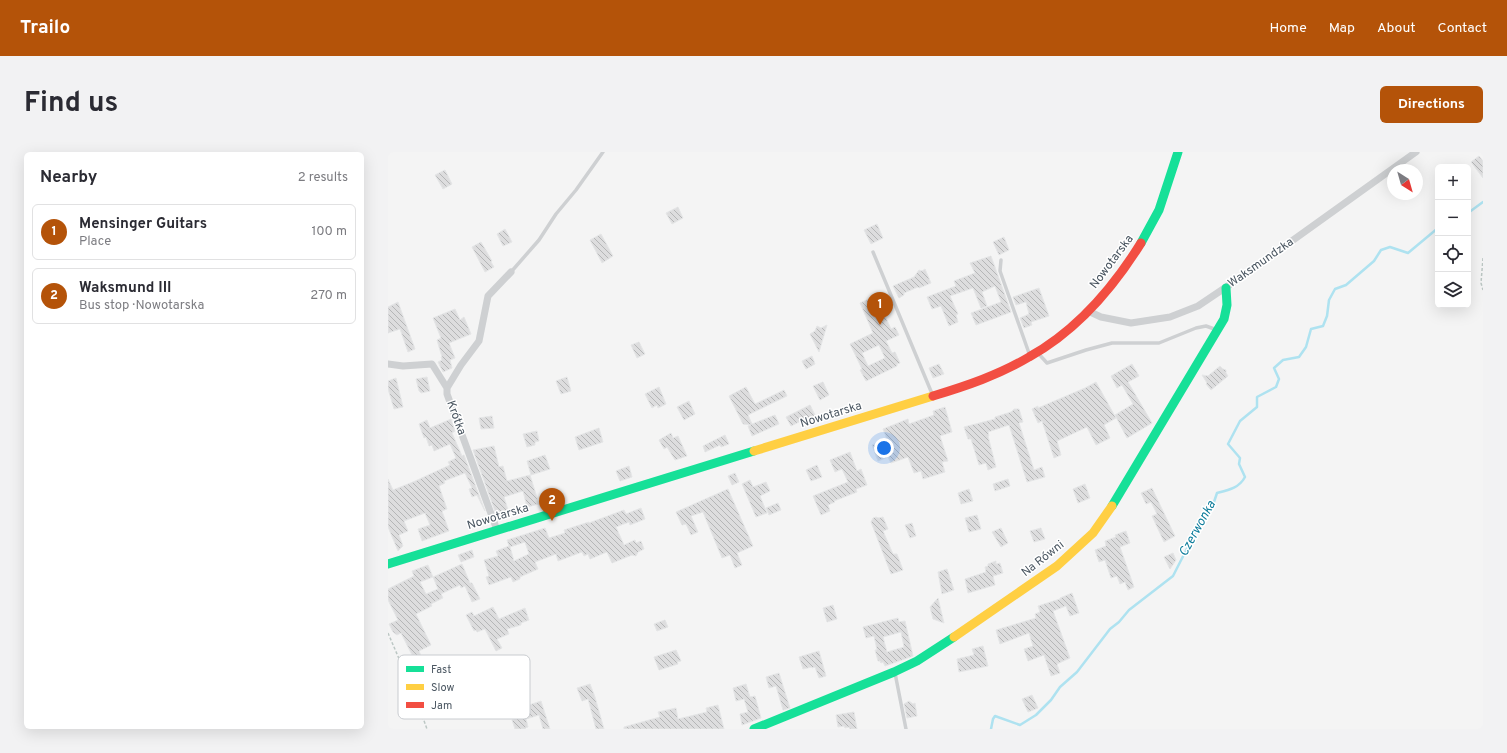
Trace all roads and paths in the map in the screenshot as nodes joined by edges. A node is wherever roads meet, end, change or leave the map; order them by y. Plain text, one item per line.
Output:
1 (603, 152) edge
2 (1178, 152) edge
3 (1416, 152) edge
4 (872, 252) dead end
5 (1483, 258) edge
6 (1001, 260) dead end
7 (511, 272) joint
8 (1226, 288) junction
9 (1483, 290) edge
10 (1088, 311) junction
11 (1218, 330) junction
12 (1034, 354) junction
13 (388, 364) edge
14 (447, 388) junction
15 (933, 396) junction
16 (497, 530) junction
17 (388, 564) edge
18 (388, 633) edge
19 (398, 656) edge
20 (894, 672) junction
21 (423, 719) edge
22 (427, 729) edge
23 (754, 729) edge
24 (906, 729) edge

1 - 7 lane
2 - 10 street, Nowotarska
3 - 8 street, Waksmundzka
4 - 15 lane
5 - 9 path
6 - 12 lane
7 - 14 street, Krótka
8 - 10 street, Waksmundzka
8 - 11 street, Na Równi
10 - 12 street, Nowotarska
11 - 12 lane
11 - 20 street, Na Równi
12 - 15 street, Nowotarska
13 - 14 street
14 - 16 street, Krótka
15 - 16 street, Nowotarska
16 - 17 street, Nowotarska
18 - 19 path
20 - 23 street, Na Równi
20 - 24 lane
21 - 22 path

